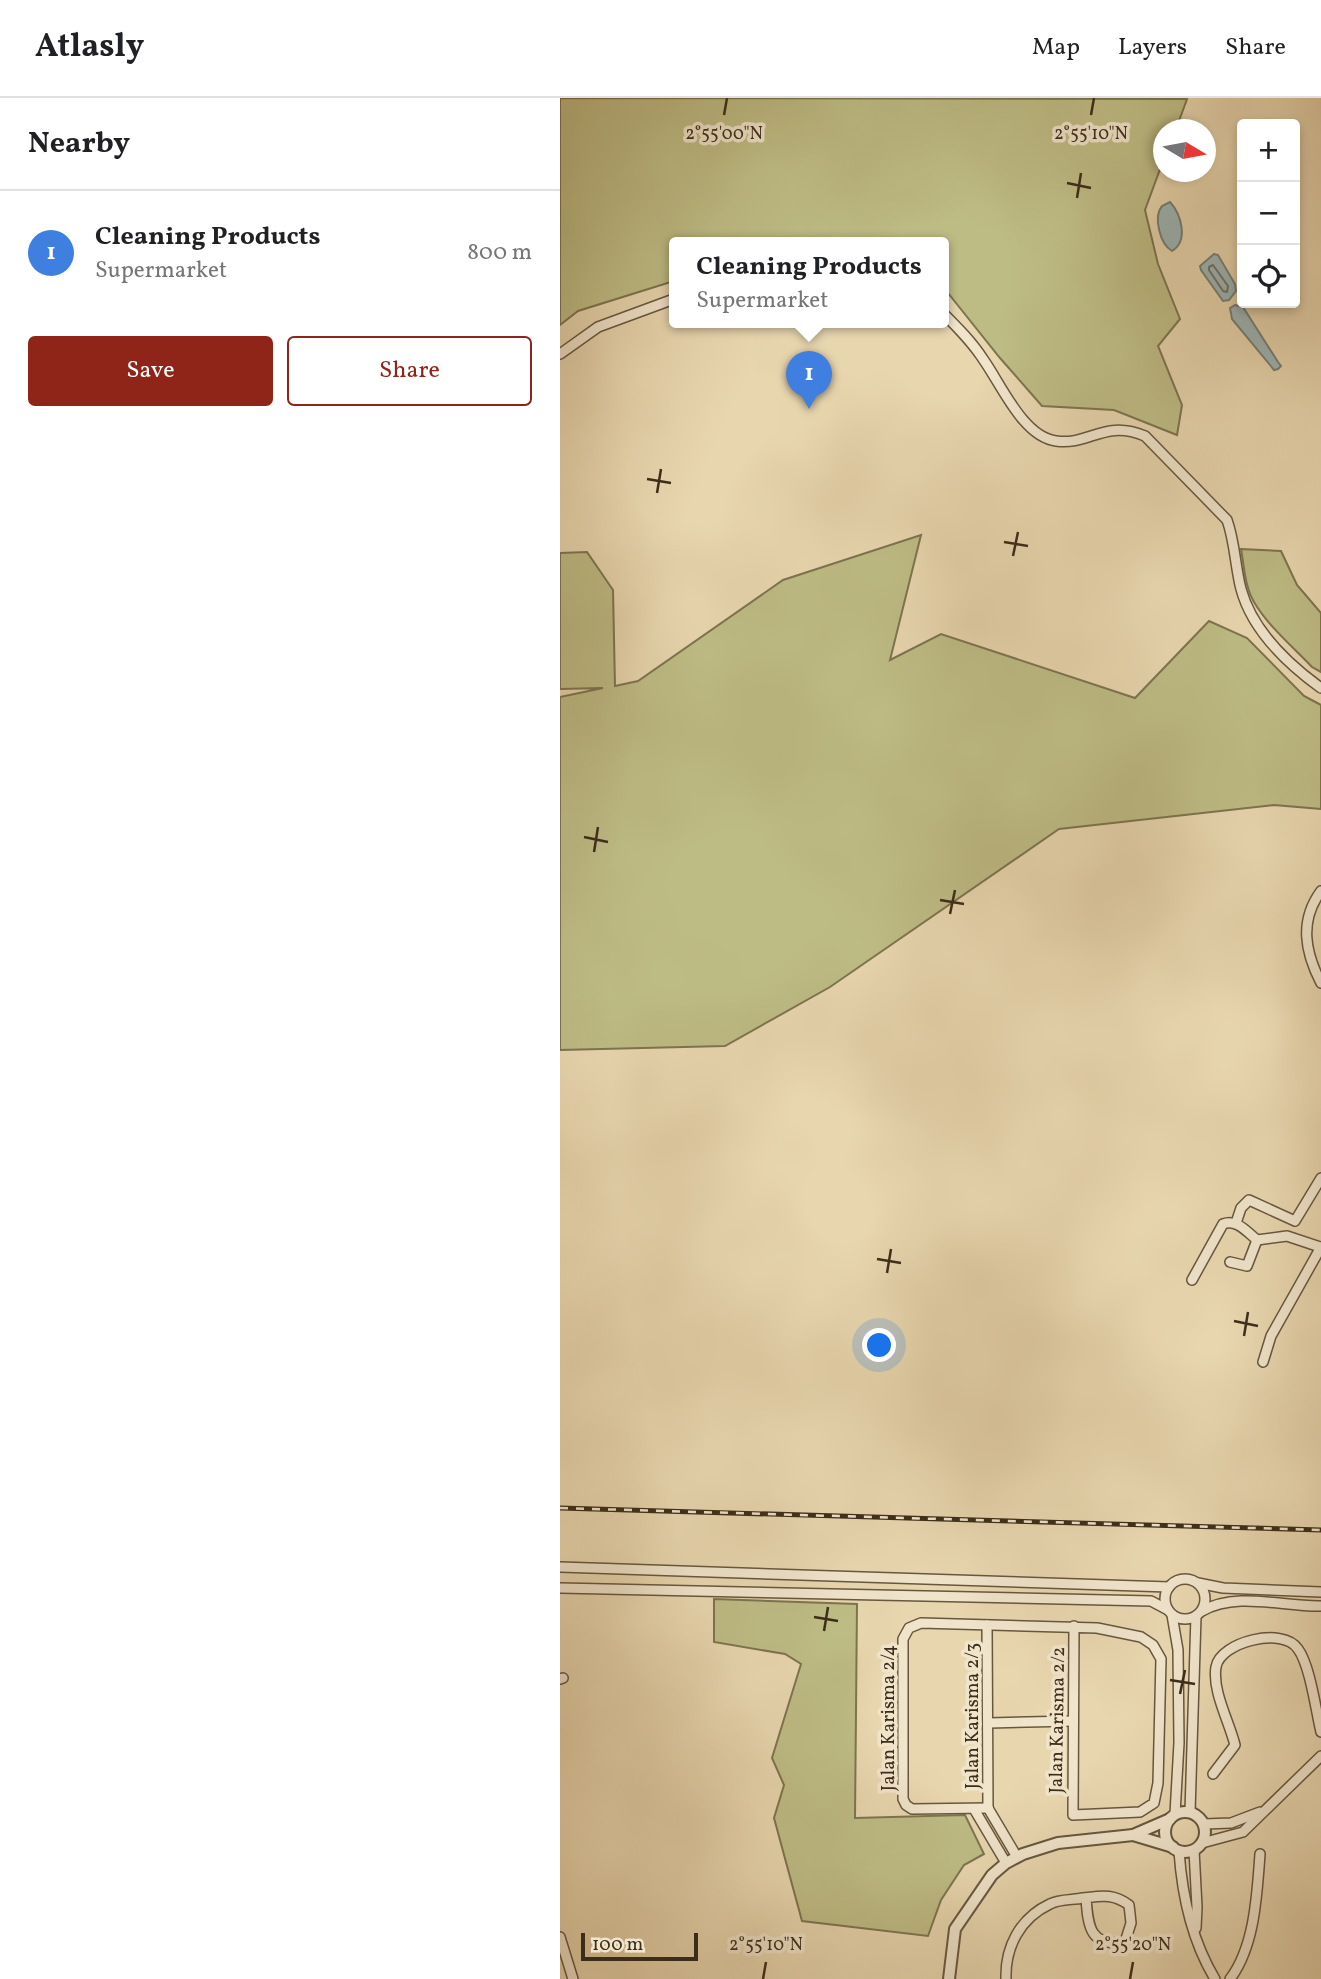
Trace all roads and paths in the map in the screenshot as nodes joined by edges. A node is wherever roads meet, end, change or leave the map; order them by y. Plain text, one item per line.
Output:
1 (669, 301) edge
2 (949, 320) edge
3 (560, 354) edge
4 (1321, 688) edge
5 (1321, 891) edge
6 (1321, 983) edge
7 (1321, 1178) edge
8 (1236, 1223) junction
9 (1256, 1240) junction
10 (1321, 1247) edge
11 (1230, 1262) dead end
12 (1192, 1280) dead end
13 (1263, 1362) dead end
14 (560, 1567) edge
15 (1198, 1583) junction
16 (1169, 1587) junction
17 (560, 1588) edge
18 (1321, 1592) edge
19 (1321, 1606) edge
20 (1170, 1613) junction
21 (1199, 1614) junction
22 (988, 1625) junction
23 (1074, 1626) junction
24 (1073, 1721) junction
25 (989, 1723) junction
26 (1321, 1732) edge
27 (1321, 1756) edge
28 (1213, 1774) dead end
29 (988, 1808) junction
30 (974, 1809) junction
31 (1265, 1810) junction
32 (1190, 1812) junction
33 (1173, 1816) junction
34 (1204, 1824) junction
35 (1133, 1835) junction
36 (1198, 1847) junction
37 (1176, 1849) junction
38 (1260, 1854) dead end
39 (1012, 1860) junction
40 (1086, 1898) junction
41 (1195, 1933) junction
42 (560, 1937) edge
43 (573, 1979) edge
44 (949, 1979) edge
45 (1006, 1979) edge
46 (1215, 1979) edge
47 (1230, 1979) edge

1 - 3 street
2 - 4 street
5 - 6 street
7 - 8 street
8 - 9 street
8 - 12 street
9 - 10 street
9 - 11 street
10 - 13 street
14 - 16 street
15 - 16 street
15 - 18 street
15 - 21 street
16 - 20 street
17 - 20 street
19 - 21 street
20 - 21 street
20 - 33 street
21 - 32 street
22 - 23 street
22 - 25 street, Jalan Karisma 2/3
22 - 30 street, Jalan Karisma 2/4
23 - 24 street, Jalan Karisma 2/2
23 - 24 street, Jalan Karisma 2/2
24 - 25 street
25 - 29 street, Jalan Karisma 2/3
26 - 28 street
27 - 31 street
29 - 30 street, Jalan Karisma 2/4
29 - 39 street
30 - 39 street
31 - 34 street
31 - 36 street
32 - 33 street
32 - 34 street
33 - 35 street
33 - 37 street
34 - 36 street
35 - 37 street
35 - 39 street
36 - 37 street
36 - 41 street
37 - 41 street
38 - 47 street
39 - 44 street
40 - 40 street
40 - 45 street
41 - 46 street
42 - 43 street

